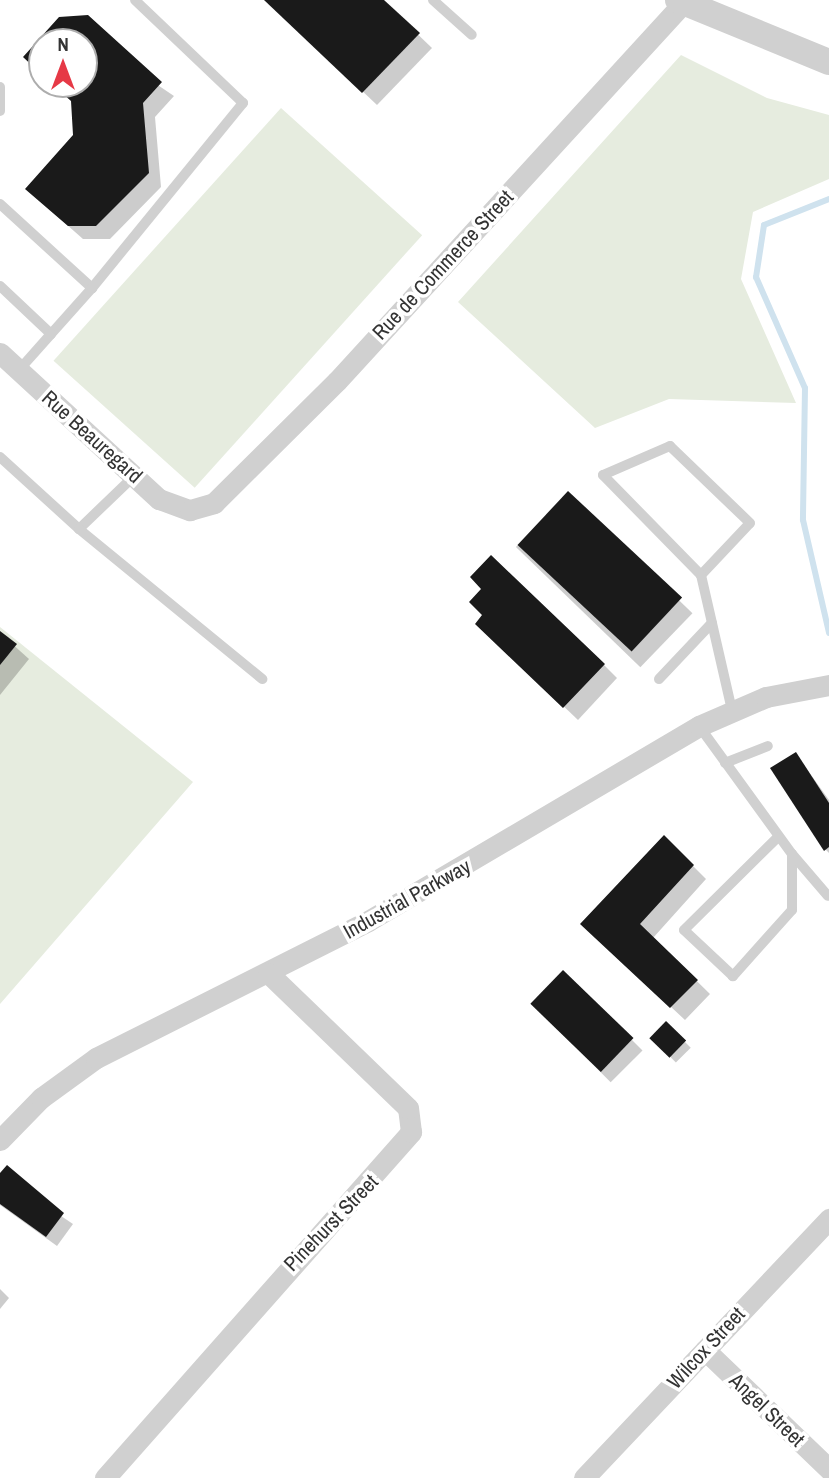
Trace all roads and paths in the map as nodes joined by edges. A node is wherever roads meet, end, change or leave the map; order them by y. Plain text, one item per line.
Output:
1 (135, 0) edge
2 (433, 0) edge
3 (681, 1) edge
4 (472, 35) dead end
5 (829, 62) edge
6 (0, 87) edge
7 (0, 111) edge
8 (0, 204) edge
9 (0, 286) edge
10 (92, 288) junction
11 (51, 334) junction
12 (0, 353) edge
13 (19, 370) junction
14 (0, 457) edge
15 (134, 476) junction
16 (190, 510) joint
17 (79, 529) junction
18 (701, 575) junction
19 (712, 623) junction
20 (262, 679) dead end
21 (659, 679) dead end
22 (829, 685) edge
23 (732, 710) junction
24 (699, 726) junction
25 (768, 746) dead end
26 (724, 763) junction
27 (777, 838) junction
28 (792, 854) junction
29 (828, 896) edge
30 (268, 973) junction
31 (0, 1140) edge
32 (829, 1219) edge
33 (705, 1350) junction
34 (829, 1469) edge
35 (105, 1478) edge
36 (584, 1478) edge

1 - 10 lane
2 - 4 lane
3 - 5 street
3 - 16 street, Rue de Commerce Street
6 - 7 lane
8 - 10 lane
9 - 11 lane
10 - 11 lane
11 - 13 lane
12 - 13 street, Rue Beauregard
13 - 15 street, Rue Beauregard
14 - 17 lane
15 - 16 street, Rue Beauregard
15 - 17 lane
17 - 20 lane
18 - 18 lane
18 - 19 lane
19 - 21 lane
19 - 23 lane
22 - 23 street, Industrial Parkway
23 - 24 street, Industrial Parkway
24 - 26 lane
24 - 30 street, Industrial Parkway
25 - 26 lane
26 - 27 lane
27 - 28 lane
27 - 28 lane
28 - 29 lane
30 - 31 street, Industrial Parkway
30 - 35 street, Pinehurst Street
32 - 33 street, Wilcox Street
33 - 34 street, Angel Street
33 - 36 street, Wilcox Street

